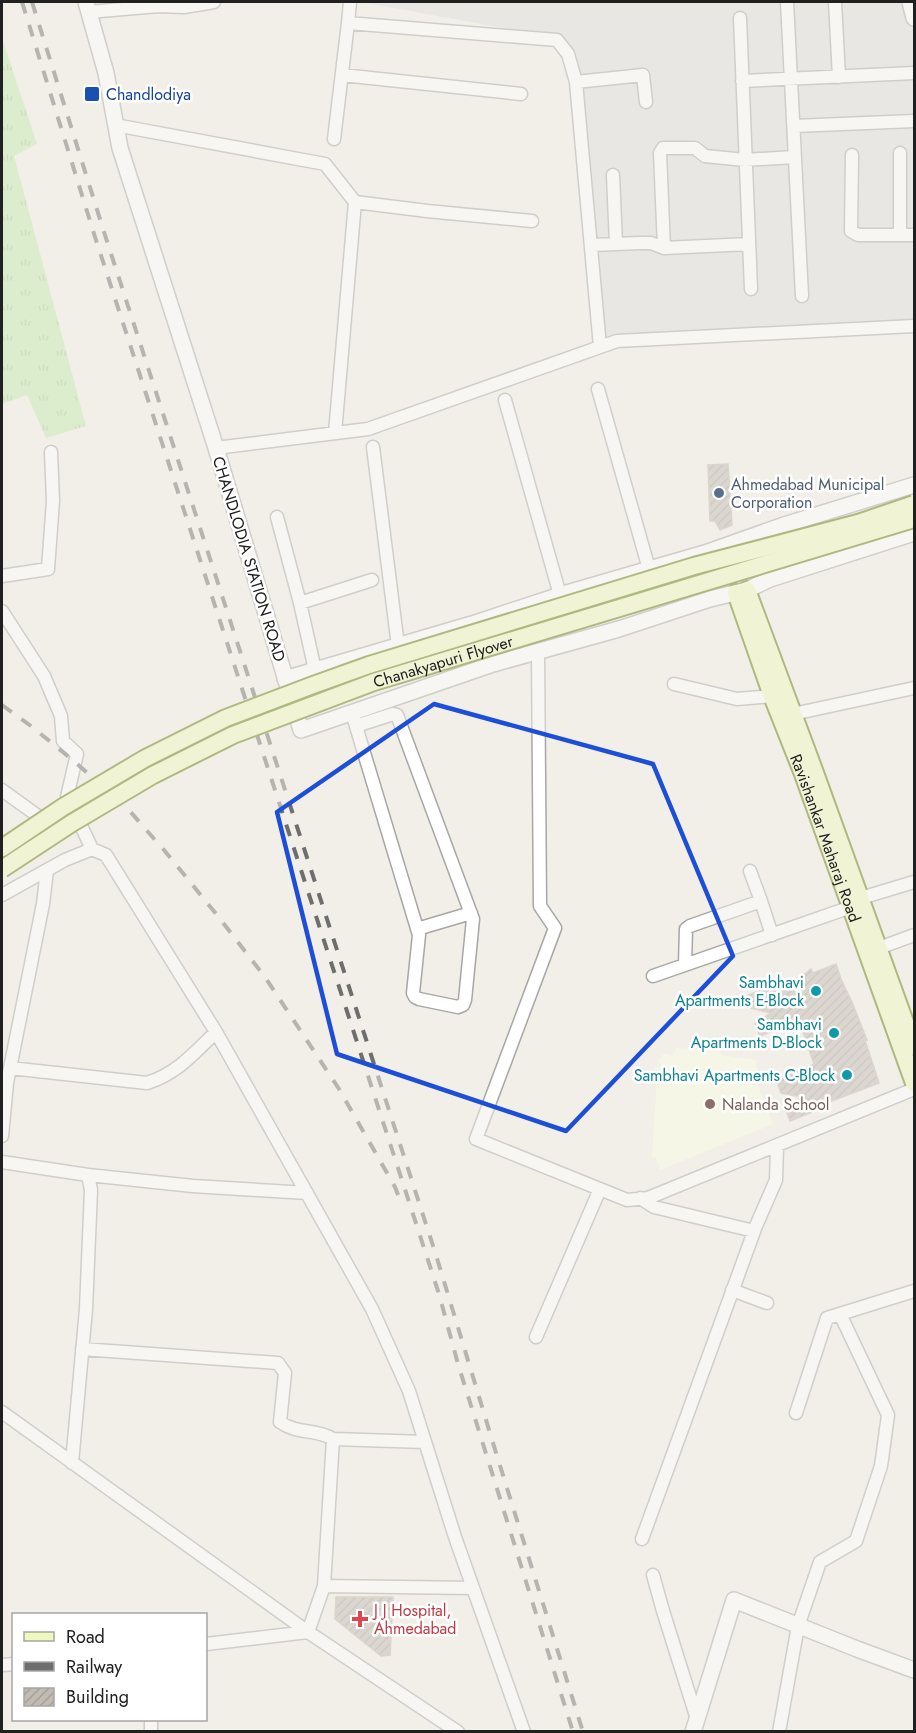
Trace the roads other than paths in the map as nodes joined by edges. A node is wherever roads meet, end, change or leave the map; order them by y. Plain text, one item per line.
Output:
1 (214, 2) edge
2 (350, 2) edge
3 (787, 2) edge
4 (836, 2) edge
5 (910, 2) edge
6 (88, 9) edge
7 (740, 18) dead end
8 (915, 18) edge
9 (348, 22) junction
10 (915, 73) edge
11 (342, 75) junction
12 (839, 77) junction
13 (792, 79) junction
14 (742, 81) junction
15 (576, 82) junction
16 (521, 94) dead end
17 (646, 102) dead end
18 (915, 121) edge
19 (115, 125) junction
20 (794, 126) junction
21 (334, 139) dead end
22 (900, 153) dead end
23 (852, 155) dead end
24 (795, 157) junction
25 (745, 160) junction
26 (613, 175) dead end
27 (355, 202) junction
28 (532, 221) dead end
29 (900, 235) junction
30 (915, 235) edge
31 (616, 244) junction
32 (749, 244) junction
33 (592, 245) junction
34 (664, 248) junction
35 (751, 289) dead end
36 (802, 296) dead end
37 (915, 326) edge
38 (600, 347) junction
39 (598, 389) dead end
40 (505, 400) dead end
41 (335, 433) junction
42 (372, 447) dead end
43 (216, 448) junction
44 (51, 452) dead end
45 (915, 485) edge
46 (915, 504) edge
47 (277, 517) dead end
48 (915, 519) edge
49 (915, 533) edge
50 (748, 537) junction
51 (705, 553) junction
52 (649, 569) junction
53 (2, 576) edge
54 (372, 580) dead end
55 (741, 592) junction
56 (560, 595) junction
57 (300, 603) junction
58 (2, 611) edge
59 (398, 646) junction
60 (537, 651) junction
61 (315, 670) junction
62 (285, 679) junction
63 (674, 684) dead end
64 (915, 688) edge
65 (772, 696) junction
66 (794, 714) junction
67 (354, 719) junction
68 (2, 790) edge
69 (67, 797) junction
70 (39, 816) junction
71 (2, 840) edge
72 (2, 848) edge
73 (92, 849) junction
74 (2, 869) edge
75 (47, 870) junction
76 (750, 871) dead end
77 (915, 882) edge
78 (2, 895) edge
79 (761, 901) junction
80 (856, 902) junction
81 (471, 913) junction
82 (417, 929) junction
83 (772, 935) junction
84 (915, 935) edge
85 (879, 948) junction
86 (685, 964) junction
87 (653, 976) dead end
88 (216, 1032) junction
89 (915, 1047) edge
90 (10, 1068) junction
91 (915, 1083) edge
92 (915, 1089) edge
93 (3, 1100) edge
94 (2, 1136) edge
95 (779, 1144) junction
96 (2, 1162) edge
97 (88, 1175) junction
98 (600, 1189) junction
99 (307, 1193) junction
100 (640, 1198) junction
101 (754, 1232) junction
102 (732, 1290) junction
103 (915, 1291) edge
104 (767, 1303) dead end
105 (840, 1314) junction
106 (536, 1337) dead end
107 (82, 1349) junction
108 (2, 1412) edge
109 (796, 1413) dead end
110 (333, 1439) junction
111 (425, 1442) junction
112 (72, 1463) junction
113 (642, 1539) dead end
114 (653, 1575) dead end
115 (324, 1586) junction
116 (473, 1588) junction
117 (798, 1626) junction
118 (309, 1632) junction
119 (207, 1644) edge
120 (915, 1670) edge
121 (695, 1725) edge
122 (458, 1731) edge
123 (525, 1731) edge
124 (779, 1731) edge

1 - 6 street
2 - 9 street
3 - 13 street
4 - 12 street
5 - 8 street
6 - 19 street, CHANDLODIA STATION ROAD
7 - 14 street
9 - 11 street
9 - 15 street
10 - 12 street
11 - 16 street
11 - 21 street
12 - 13 street
13 - 14 street
13 - 20 street
14 - 25 street
15 - 17 street
15 - 33 street
18 - 20 street
19 - 27 street
19 - 43 street, CHANDLODIA STATION ROAD
20 - 24 street
22 - 29 street
23 - 29 street
24 - 25 street
24 - 36 street
25 - 32 street
25 - 34 street
26 - 31 street
27 - 28 street
27 - 41 street
29 - 30 street
31 - 33 street
31 - 34 street
32 - 34 street
32 - 35 street
33 - 38 street
37 - 38 street
38 - 41 street
39 - 52 street
40 - 56 street
41 - 43 street
42 - 59 street
43 - 62 street, CHANDLODIA STATION ROAD
44 - 53 street
45 - 50 street, CHANDLODIA STATION ROAD
46 - 72 main road, Chanakyapuri Flyover, bridge
47 - 57 street
48 - 74 main road, Chanakyapuri Flyover, bridge
49 - 55 street
50 - 51 street, CHANDLODIA STATION ROAD
50 - 55 street
51 - 52 street, CHANDLODIA STATION ROAD
51 - 55 street
52 - 56 street, CHANDLODIA STATION ROAD
54 - 57 street
55 - 60 street
55 - 65 main road, Ravishankar Maharaj Road
55 - 66 main road, Ravishankar Maharaj Road
56 - 59 street, CHANDLODIA STATION ROAD
57 - 61 street
58 - 69 street
59 - 61 street, CHANDLODIA STATION ROAD
60 - 67 street
60 - 98 street
61 - 62 street, CHANDLODIA STATION ROAD
62 - 67 street
63 - 65 street
64 - 66 street
65 - 80 main road, Ravishankar Maharaj Road
66 - 80 main road, Ravishankar Maharaj Road
67 - 81 street
67 - 82 street
68 - 70 street
69 - 70 street
69 - 73 street
70 - 71 street
73 - 75 street
73 - 88 street
75 - 78 street
75 - 90 street
76 - 79 street
77 - 80 street
79 - 83 street
79 - 86 street
80 - 83 street
80 - 85 main road, Ravishankar Maharaj Road
80 - 91 main road, Ravishankar Maharaj Road
81 - 82 street
81 - 82 street
83 - 86 street
84 - 85 street
85 - 89 main road, Ravishankar Maharaj Road
86 - 87 street
88 - 90 street
88 - 99 street
90 - 93 street
92 - 95 street
93 - 94 street
95 - 100 street
95 - 101 street
96 - 97 street
97 - 99 street
97 - 107 street
98 - 100 street
98 - 106 street
99 - 111 street
100 - 101 street
101 - 102 street
102 - 104 street
102 - 113 street
103 - 105 street
105 - 109 street
105 - 117 street
107 - 110 street
107 - 112 street
108 - 112 street
110 - 111 street
110 - 115 street
111 - 116 street
112 - 118 street
114 - 121 street
115 - 116 street
115 - 118 street
116 - 123 street
117 - 120 street
117 - 121 street
117 - 124 street
118 - 119 street
118 - 122 street

